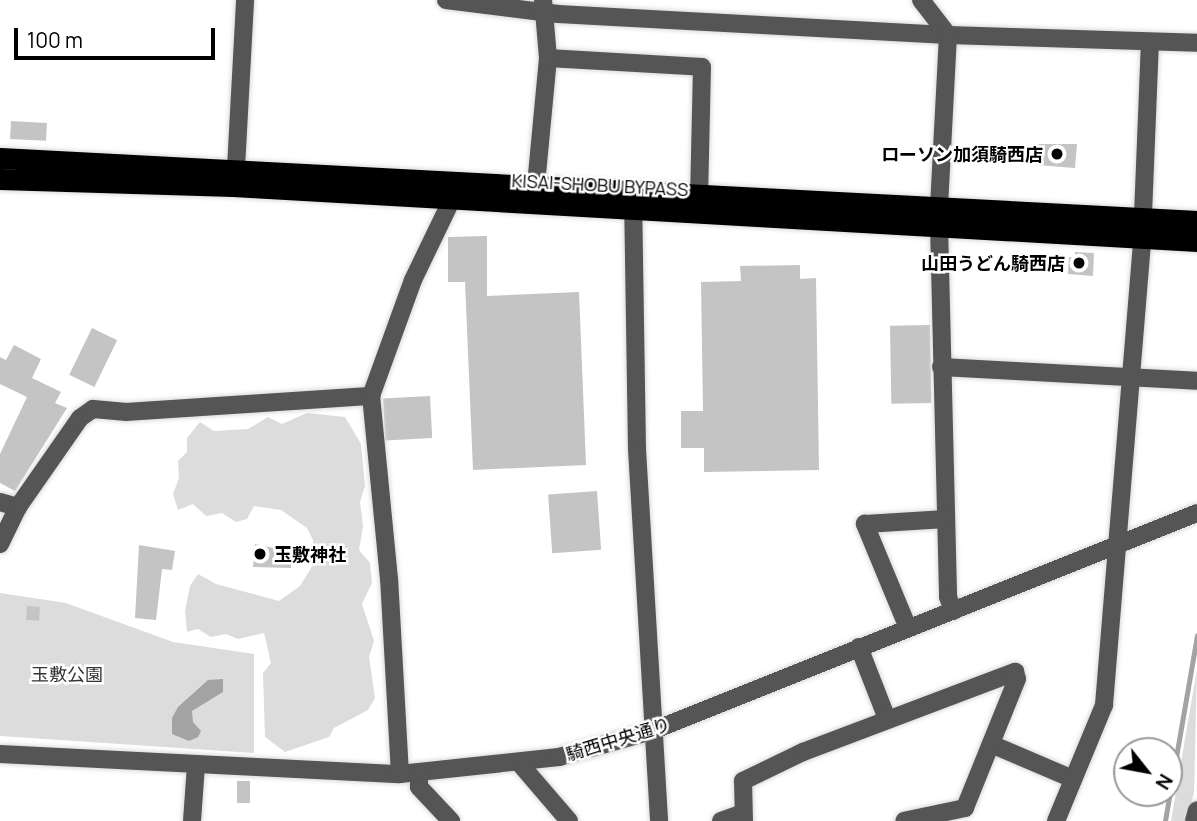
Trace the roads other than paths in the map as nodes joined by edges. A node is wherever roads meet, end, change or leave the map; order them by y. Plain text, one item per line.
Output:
1 (245, 0) edge
2 (446, 0) edge
3 (921, 0) edge
4 (542, 6) edge
5 (947, 35) junction
6 (1150, 42) junction
7 (1197, 43) edge
8 (548, 58) junction
9 (0, 158) edge
10 (236, 168) junction
11 (0, 179) edge
12 (536, 179) junction
13 (699, 195) junction
14 (452, 198) junction
15 (633, 201) junction
16 (939, 216) junction
17 (1197, 221) edge
18 (1142, 230) junction
19 (1197, 241) edge
20 (941, 367) junction
21 (1128, 377) junction
22 (1197, 381) edge
23 (371, 396) junction
24 (0, 502) edge
25 (18, 507) junction
26 (1197, 513) edge
27 (946, 519) junction
28 (0, 544) edge
29 (1117, 544) junction
30 (953, 611) junction
31 (908, 628) junction
32 (859, 647) junction
33 (887, 719) junction
34 (652, 731) junction
35 (990, 744) junction
36 (0, 754) edge
37 (196, 765) junction
38 (521, 765) junction
39 (419, 773) junction
40 (400, 774) junction
41 (1073, 779) junction
42 (1197, 810) edge
43 (744, 817) edge
44 (192, 821) edge
45 (452, 821) edge
46 (569, 821) edge
47 (659, 821) edge
48 (721, 821) edge
49 (904, 821) edge
50 (1056, 821) edge
51 (1194, 821) edge

1 - 10 street
2 - 4 street
3 - 5 street
4 - 5 street
4 - 8 street
5 - 6 street
5 - 16 street
6 - 7 street
6 - 18 street
8 - 12 street
8 - 13 street
9 - 10 highway, KISAI-SHOBU BYPASS
10 - 12 highway, KISAI-SHOBU BYPASS
11 - 14 highway, KISAI-SHOBU BYPASS
12 - 15 highway, KISAI-SHOBU BYPASS
13 - 15 highway, KISAI-SHOBU BYPASS
13 - 16 highway, KISAI-SHOBU BYPASS
14 - 15 highway, KISAI-SHOBU BYPASS
14 - 23 street
15 - 16 highway, KISAI-SHOBU BYPASS
15 - 34 street
16 - 18 highway, KISAI-SHOBU BYPASS
16 - 20 street
17 - 18 highway, KISAI-SHOBU BYPASS
18 - 19 highway, KISAI-SHOBU BYPASS
18 - 21 street
20 - 21 street
20 - 27 street
21 - 22 street
21 - 29 street
23 - 25 street
23 - 40 street
24 - 25 street
25 - 28 street
26 - 29 street, 騎西中央通り
27 - 30 street
27 - 31 street
29 - 30 street, 騎西中央通り
29 - 41 street
30 - 31 street, 騎西中央通り
31 - 32 street, 騎西中央通り
32 - 33 street
32 - 34 street, 騎西中央通り
33 - 35 street
33 - 43 street
34 - 38 street, 騎西中央通り
34 - 47 street
35 - 41 street
35 - 49 street
36 - 37 street, 騎西中央通り
37 - 40 street, 騎西中央通り
37 - 44 street
38 - 39 street, 騎西中央通り
38 - 46 street
39 - 40 street, 騎西中央通り
39 - 45 street
41 - 50 street
42 - 51 street
43 - 48 street

